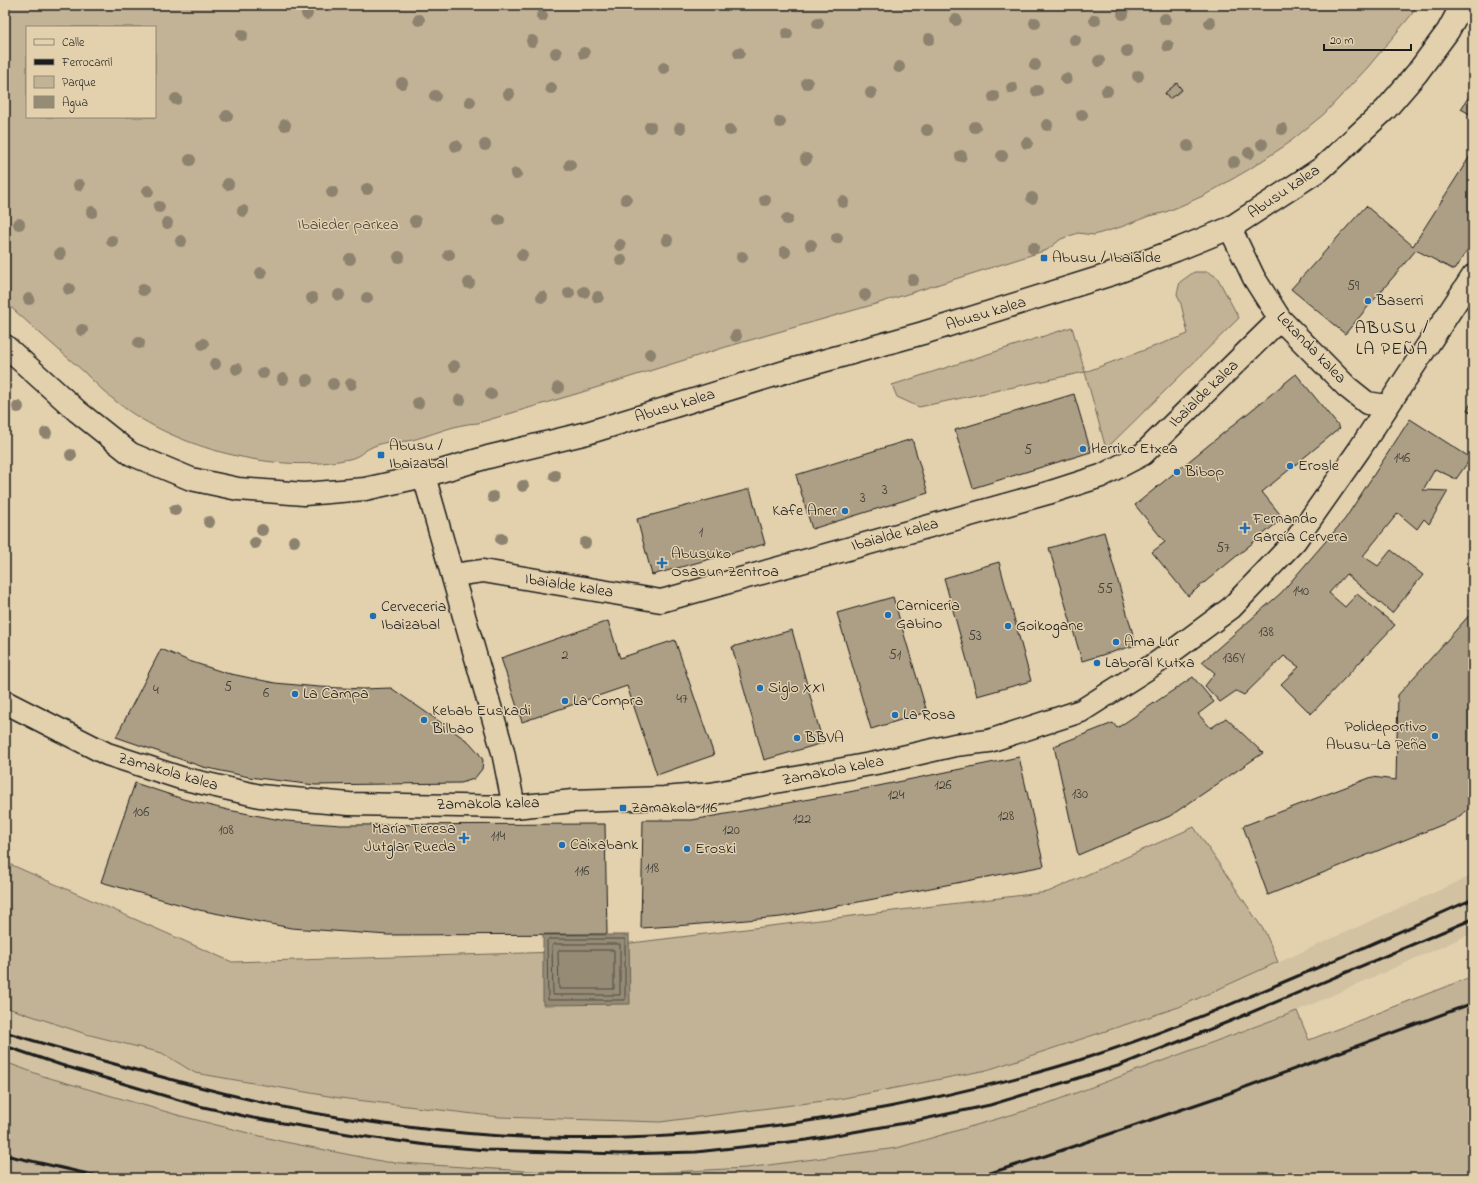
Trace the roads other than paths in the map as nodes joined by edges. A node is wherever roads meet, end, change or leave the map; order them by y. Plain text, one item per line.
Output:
1 (1462, 5) edge
2 (1230, 228) junction
3 (1473, 276) edge
4 (1280, 319) junction
5 (5, 346) edge
6 (1387, 406) junction
7 (424, 476) junction
8 (453, 575) junction
9 (5, 702) edge
10 (514, 807) junction

1 - 2 street, Abusu kalea
2 - 4 street, Lekanda kalea
2 - 7 street, Abusu kalea
3 - 6 street, Zamakola kalea
4 - 6 street, Lekanda kalea
4 - 8 street, Ibaialde kalea
5 - 7 street, Abusu kalea
6 - 10 street, Zamakola kalea
7 - 8 street
8 - 10 street
9 - 10 street, Zamakola kalea

